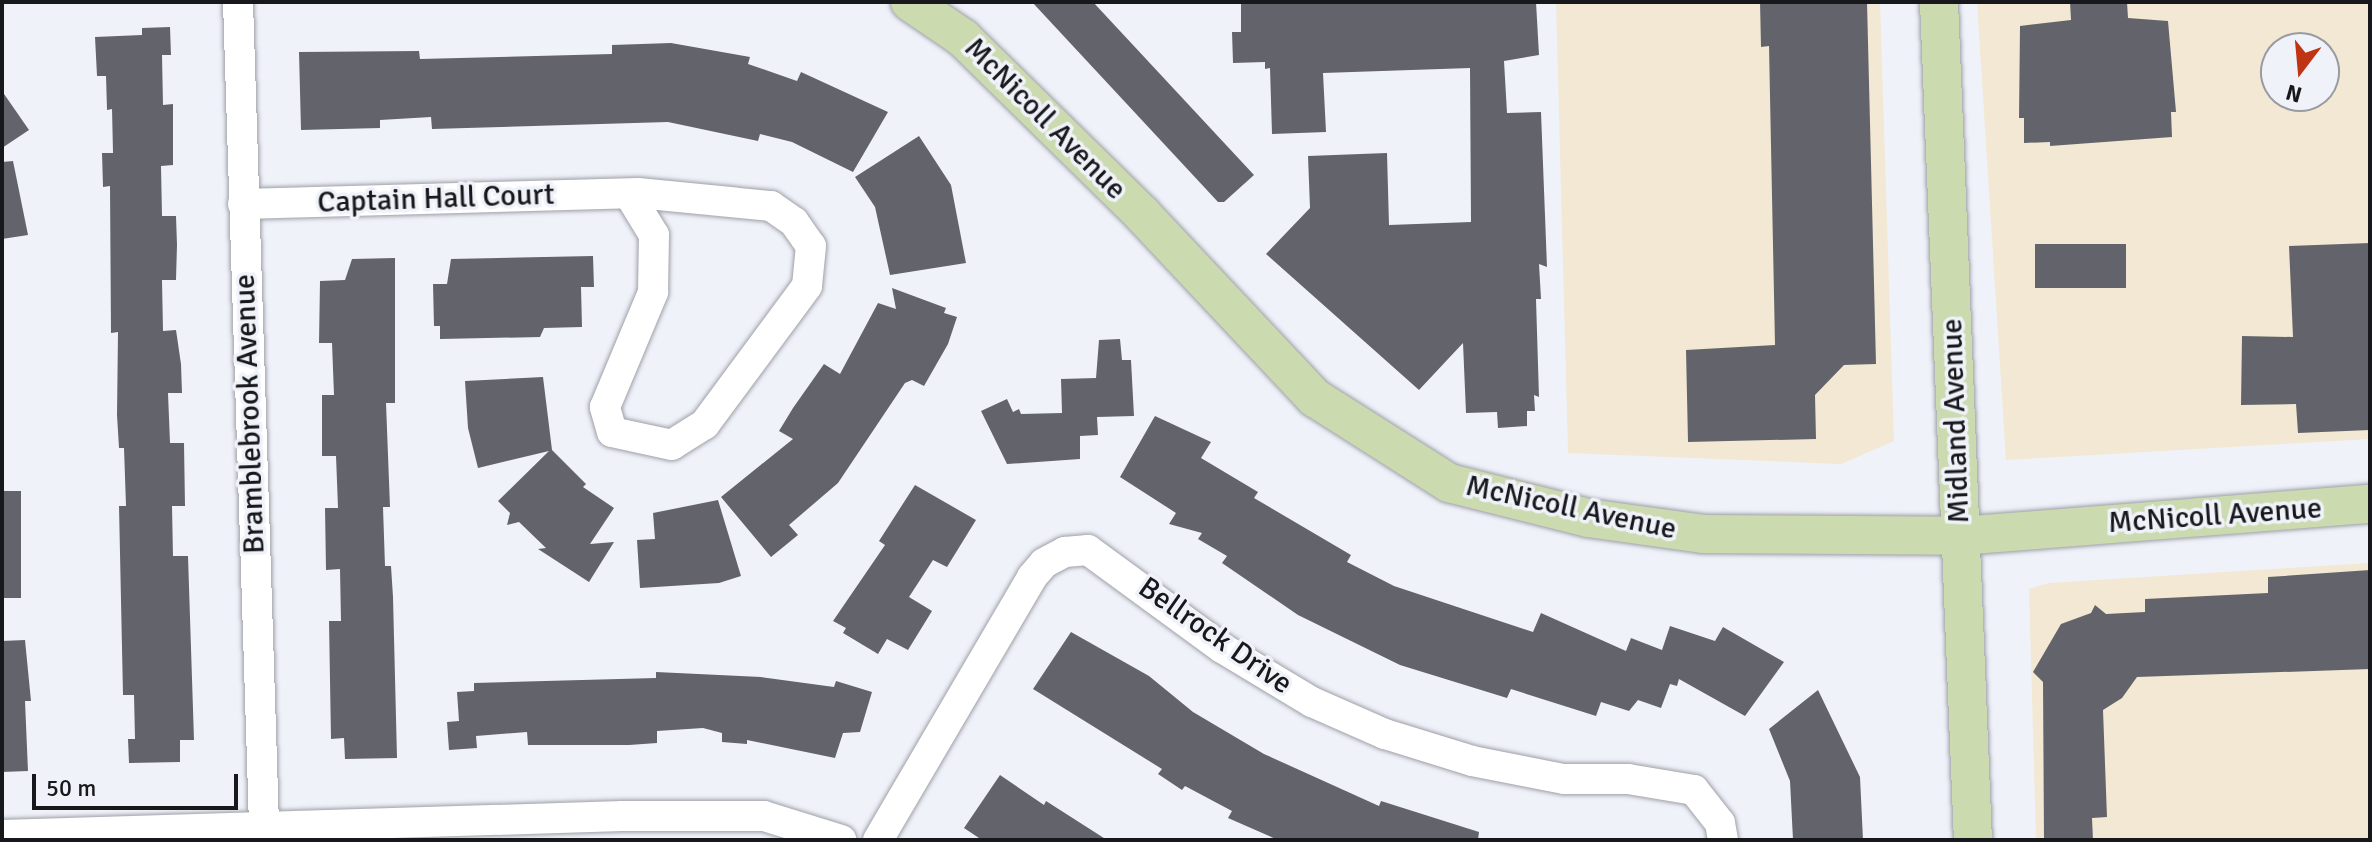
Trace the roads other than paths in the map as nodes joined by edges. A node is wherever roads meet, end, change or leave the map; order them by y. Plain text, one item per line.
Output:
1 (238, 2) edge
2 (910, 2) edge
3 (1939, 2) edge
4 (629, 194) junction
5 (243, 204) junction
6 (2370, 504) edge
7 (1960, 536) junction
8 (264, 826) junction
9 (2, 835) edge
10 (841, 840) edge
11 (878, 840) edge
12 (1723, 840) edge
13 (1973, 840) edge

1 - 5 street, Bramblebrook Avenue
2 - 7 main road, McNicoll Avenue
3 - 7 main road, Midland Avenue
4 - 4 street, Captain Hall Court
4 - 5 street, Captain Hall Court
5 - 8 street, Bramblebrook Avenue
6 - 7 main road, McNicoll Avenue
7 - 13 main road, Midland Avenue
8 - 9 street
8 - 10 street
11 - 12 street, Bellrock Drive

